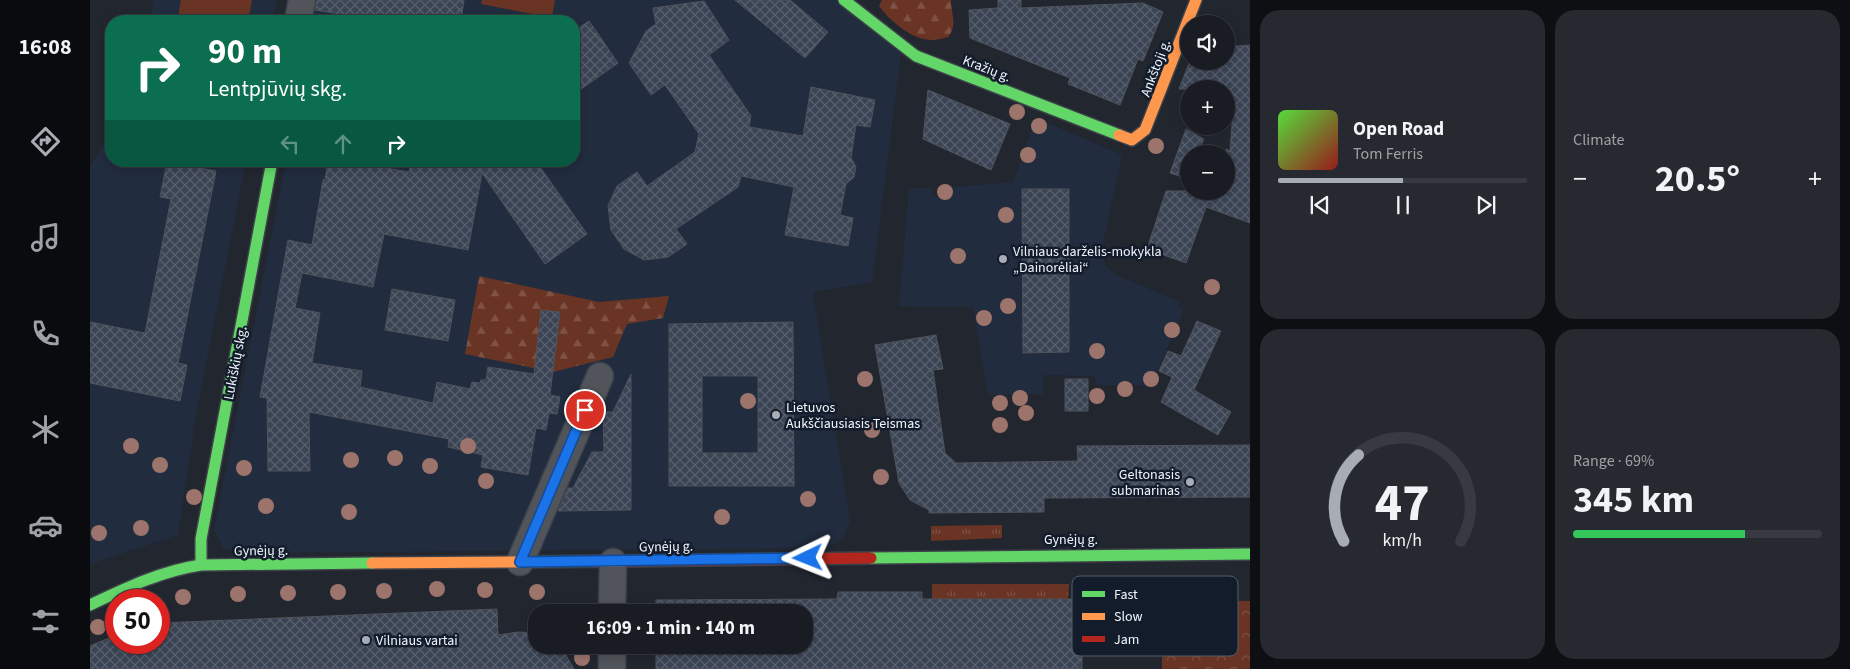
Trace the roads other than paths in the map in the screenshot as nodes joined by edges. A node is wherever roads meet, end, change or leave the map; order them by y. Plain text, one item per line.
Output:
1 (302, 0) edge
2 (844, 0) edge
3 (1196, 0) edge
4 (299, 15) edge
5 (1132, 140) joint
6 (271, 167) edge
7 (600, 376) dead end
8 (1250, 554) edge
9 (520, 562) junction
10 (613, 562) junction
11 (202, 565) junction
12 (612, 604) edge
13 (90, 605) edge
14 (612, 654) edge
15 (612, 669) edge

1 - 4 street
2 - 5 main road, Kražių g.
3 - 5 main road, Ankštoji g.
6 - 11 main road, Lukiškių skg.
7 - 9 street
8 - 10 main road, Gynėjų g.
9 - 10 main road, Gynėjų g.
9 - 11 main road, Gynėjų g.
10 - 12 street
11 - 13 main road, Gynėjų g.
14 - 15 street

